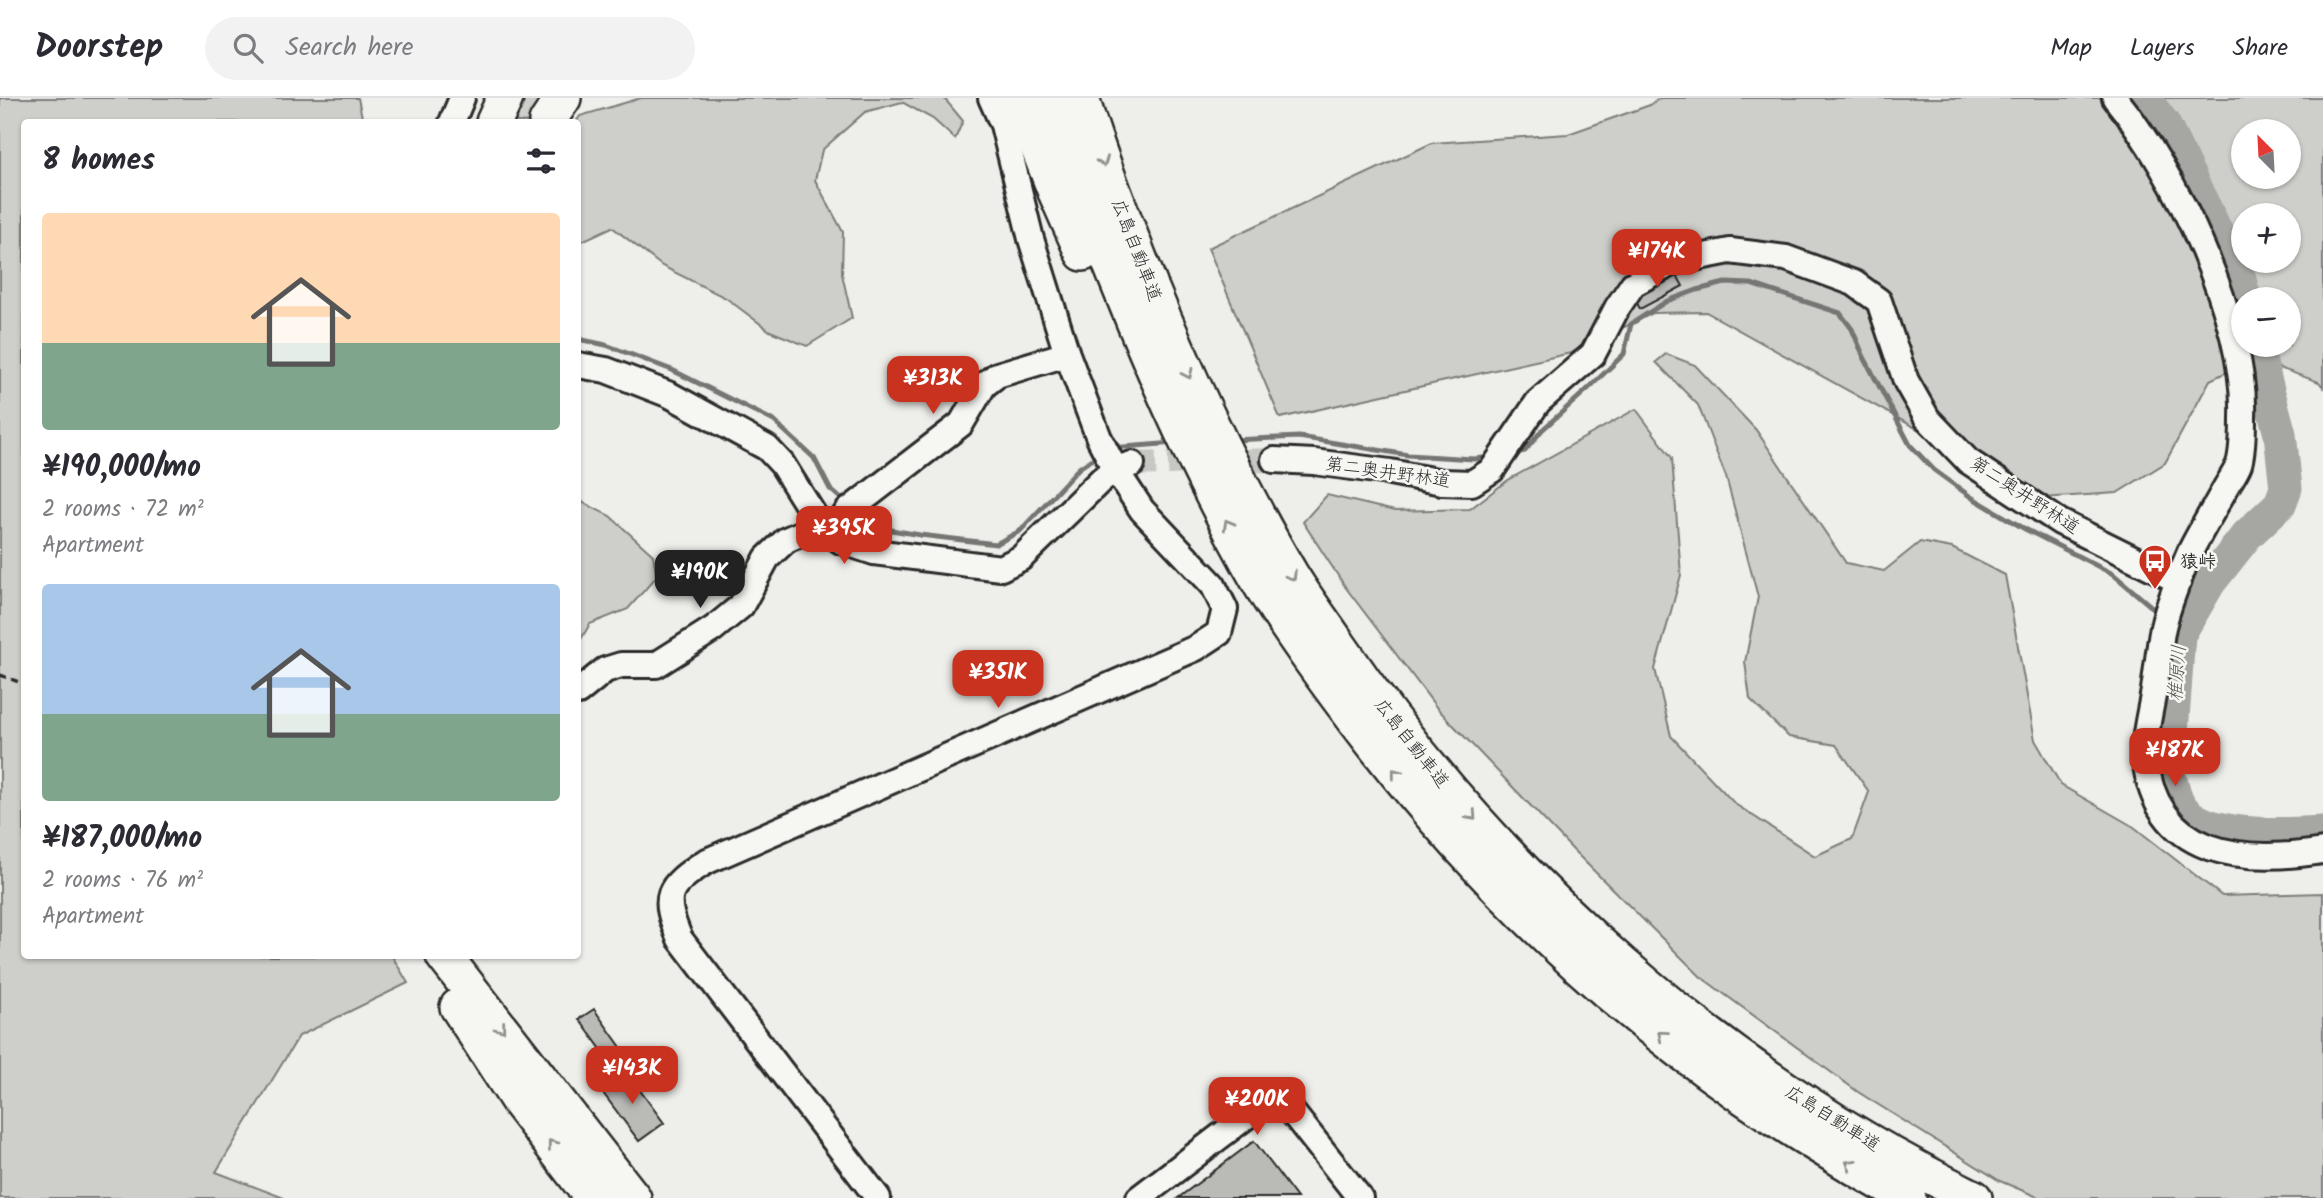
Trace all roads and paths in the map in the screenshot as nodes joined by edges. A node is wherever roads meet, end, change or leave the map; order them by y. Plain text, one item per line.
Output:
1 (462, 98) edge
2 (487, 98) edge
3 (505, 98) edge
4 (563, 98) edge
5 (991, 98) edge
6 (1019, 98) edge
7 (1051, 98) edge
8 (1081, 98) edge
9 (2115, 98) edge
10 (453, 119) edge
11 (478, 119) edge
12 (495, 119) edge
13 (549, 119) edge
14 (1068, 354) junction
15 (581, 366) edge
16 (1274, 460) tunnel mouth
17 (1123, 467) junction
18 (1203, 478) junction
19 (825, 529) junction
20 (2179, 581) junction
21 (0, 675) edge
22 (21, 683) edge
23 (581, 690) edge
24 (2323, 852) edge
25 (428, 959) edge
26 (446, 959) edge
27 (593, 1198) edge
28 (633, 1198) edge
29 (877, 1198) edge
30 (1139, 1198) edge
31 (1360, 1198) edge
32 (1909, 1198) edge
33 (1974, 1198) edge

1 - 10 street
2 - 11 highway
3 - 12 highway
4 - 13 highway
5 - 14 street
6 - 18 highway
7 - 18 highway, 広島自動車道
8 -> 33 highway, 広島自動車道
9 - 20 street
14 - 17 street
14 - 19 street
15 - 19 street
16 - 20 street, 第二奥井野林道
17 - 19 street
17 - 29 street
32 -> 18 highway, 広島自動車道
19 - 23 street
20 - 24 street
21 - 22 path
27 -> 25 highway
26 -> 28 highway
30 - 31 street

